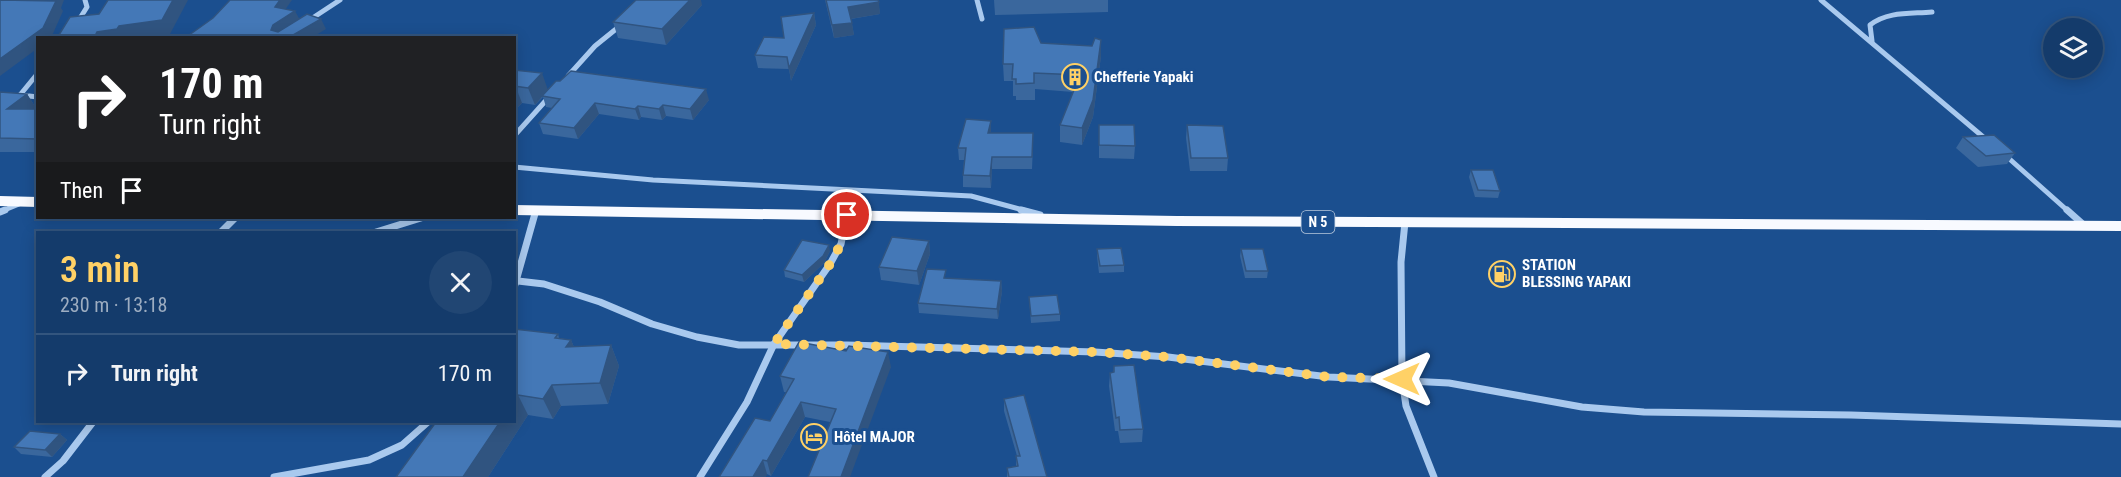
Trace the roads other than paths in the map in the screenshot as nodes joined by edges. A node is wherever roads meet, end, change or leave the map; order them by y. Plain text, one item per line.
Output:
1 (86, 0) edge
2 (340, 0) edge
3 (977, 0) edge
4 (1821, 0) edge
5 (1932, 12) dead end
6 (982, 19) dead end
7 (627, 20) edge
8 (304, 23) edge
9 (71, 30) edge
10 (1872, 40) junction
11 (36, 75) edge
12 (566, 79) edge
13 (10, 94) edge
14 (20, 95) junction
15 (551, 95) edge
16 (36, 97) edge
17 (516, 134) edge
18 (516, 167) edge
19 (0, 201) edge
20 (31, 202) edge
21 (516, 210) edge
22 (536, 210) junction
23 (0, 212) edge
24 (847, 215) junction
25 (1049, 218) junction
26 (234, 219) edge
27 (418, 219) edge
28 (1405, 222) junction
29 (2085, 226) junction
30 (2121, 226) edge
31 (222, 231) edge
32 (379, 231) edge
33 (516, 284) edge
34 (774, 344) junction
35 (1402, 379) junction
36 (92, 423) edge
37 (427, 423) edge
38 (2121, 424) edge
39 (45, 477) edge
40 (274, 477) edge
41 (700, 477) edge
42 (1434, 477) edge

1 - 9 street
2 - 8 street
3 - 6 street
4 - 10 street
5 - 10 street
7 - 12 street
10 - 29 street
11 - 14 street
13 - 14 street
14 - 16 street
15 - 17 street
18 - 25 street
19 - 20 highway
20 - 23 street
21 - 22 highway, N 5
22 - 24 highway, N 5
22 - 33 street
24 - 25 highway, N 5
24 - 34 street
25 - 28 highway, N 5
26 - 31 street
27 - 32 street
28 - 29 highway, N 5
28 - 35 street
29 - 30 highway, N 5
33 - 34 street
34 - 35 street
34 - 41 street
35 - 38 street
35 - 42 street
36 - 39 street
37 - 40 street

